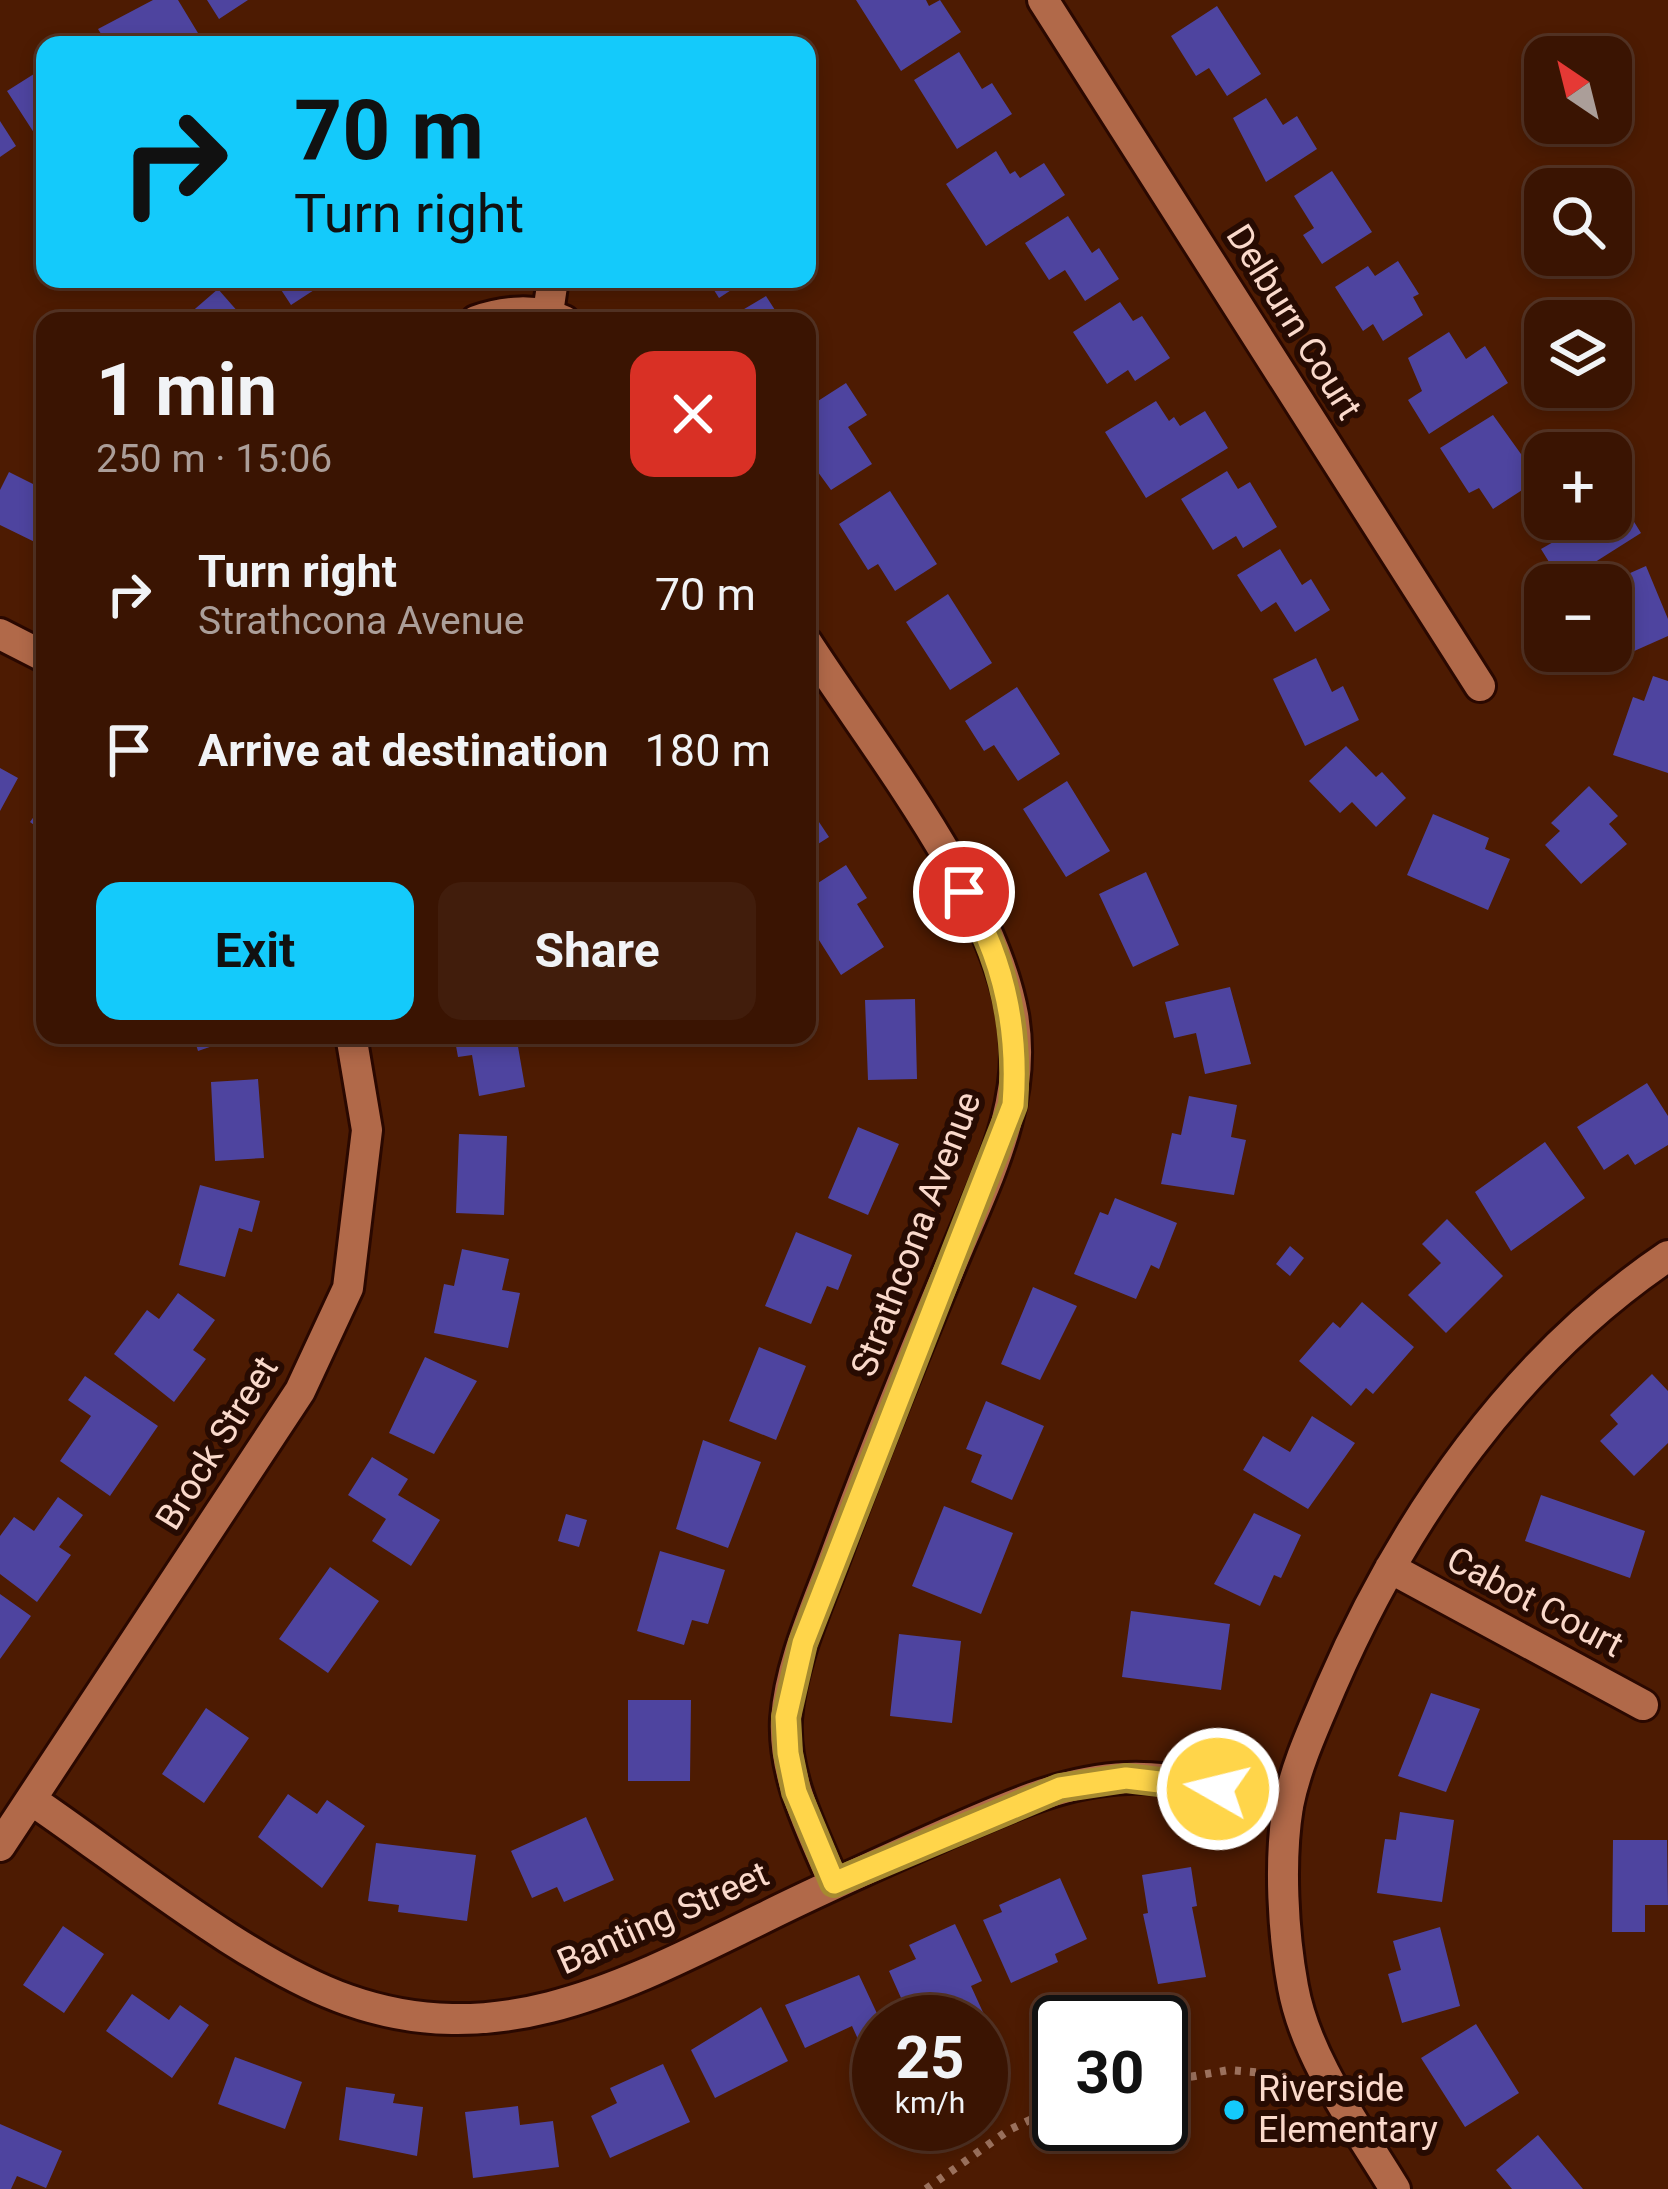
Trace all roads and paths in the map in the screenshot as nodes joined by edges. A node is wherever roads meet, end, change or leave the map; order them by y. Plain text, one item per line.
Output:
1 (1043, 0) edge
2 (0, 634) edge
3 (36, 652) edge
4 (816, 657) edge
5 (1480, 686) dead end
6 (353, 1044) edge
7 (1668, 1256) edge
8 (1390, 1568) junction
9 (1643, 1705) dead end
10 (33, 1801) junction
11 (1288, 1807) junction
12 (0, 1846) edge
13 (834, 1883) junction
14 (1326, 2071) junction
15 (1188, 2077) edge
16 (1032, 2120) edge
17 (926, 2189) edge
18 (1395, 2189) edge

1 - 5 street, Delburn Court
2 - 3 street
4 - 13 street, Strathcona Avenue
6 - 10 street, Brock Street
7 - 8 street
8 - 9 street, Cabot Court
8 - 11 street
10 - 12 street, Brock Street
10 - 13 street, Banting Street
11 - 13 street, Banting Street
11 - 14 street
14 - 15 path
14 - 18 street
16 - 17 path

